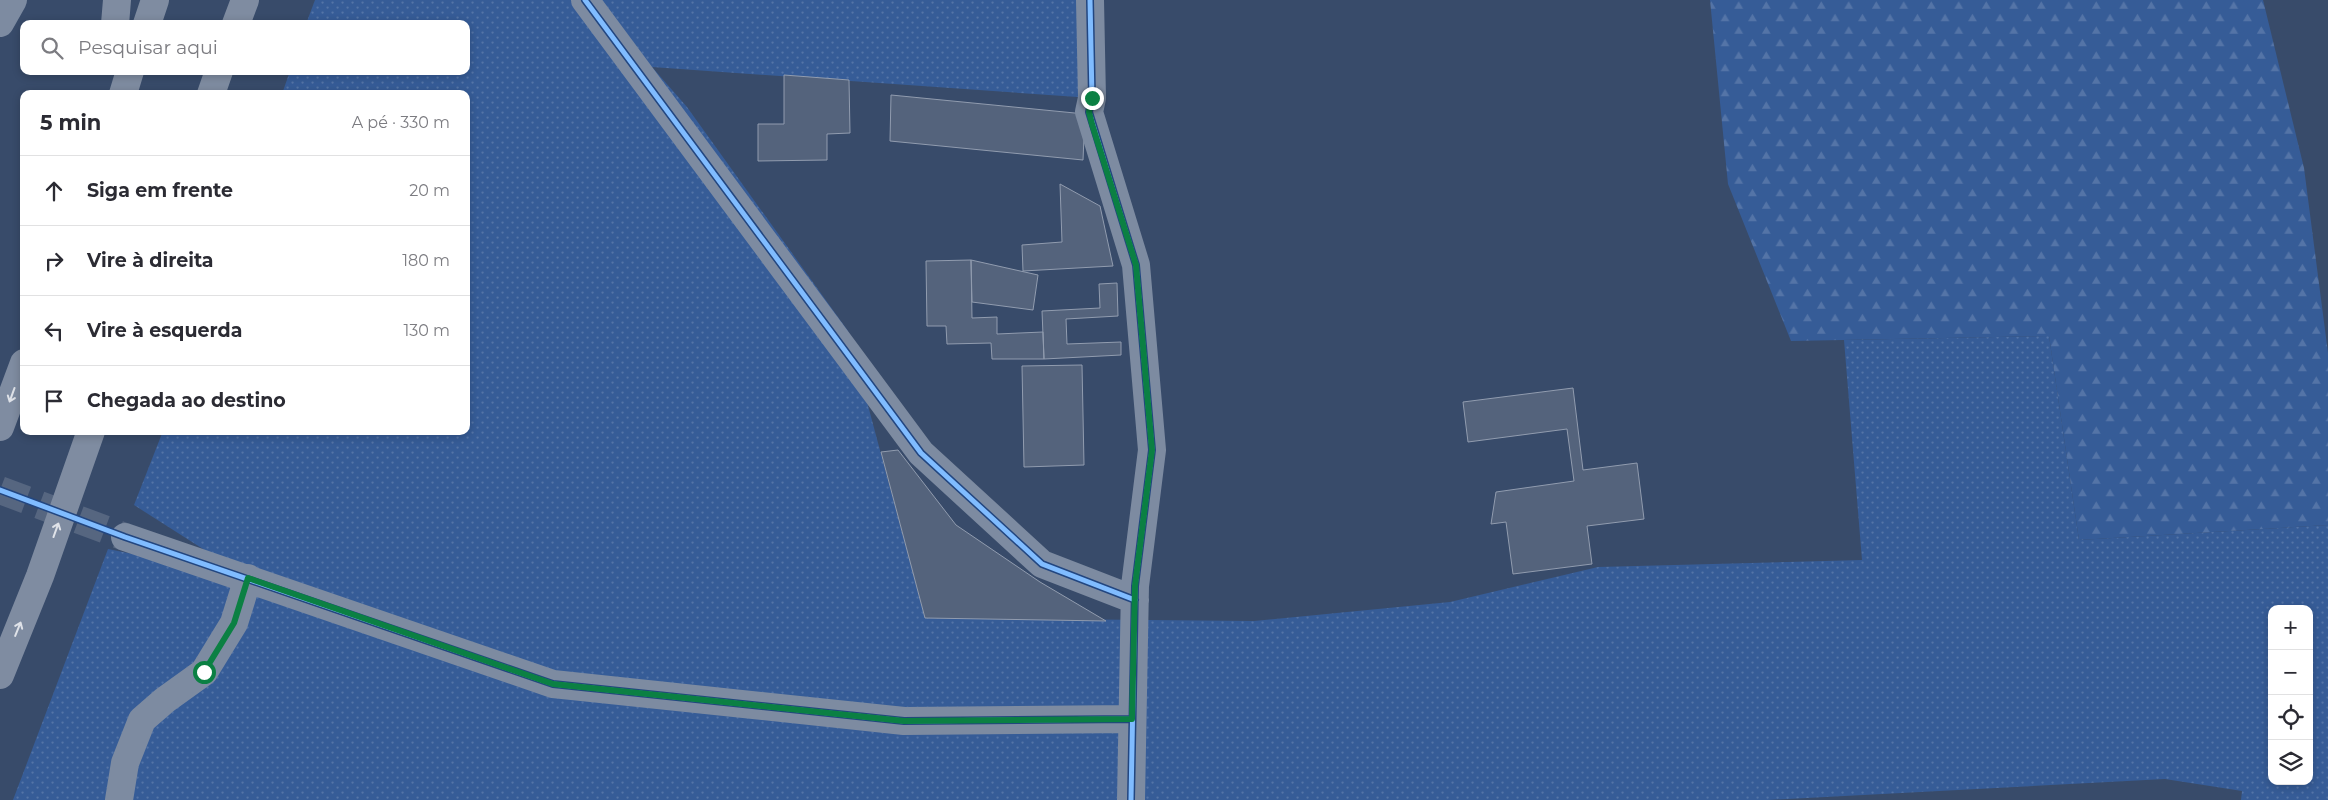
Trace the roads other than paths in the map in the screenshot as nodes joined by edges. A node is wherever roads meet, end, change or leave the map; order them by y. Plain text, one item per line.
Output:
1 (13, 0) edge
2 (117, 0) edge
3 (155, 0) edge
4 (245, 0) edge
5 (585, 0) edge
6 (1090, 0) edge
7 (116, 20) edge
8 (148, 20) edge
9 (238, 20) edge
10 (0, 23) edge
11 (113, 75) edge
12 (129, 75) edge
13 (219, 75) edge
14 (112, 90) edge
15 (123, 90) edge
16 (213, 90) edge
17 (20, 374) edge
18 (0, 427) edge
19 (90, 435) edge
20 (124, 537) tunnel mouth
21 (248, 578) junction
22 (1135, 600) junction
23 (0, 675) edge
24 (1132, 719) junction
25 (119, 800) edge
26 (1131, 800) edge

1 - 10 street
2 - 7 highway
3 - 8 highway
4 - 9 highway
5 - 22 street
6 - 22 street
11 - 14 highway
12 - 15 highway
13 - 16 highway
17 -> 18 highway
23 -> 19 highway
20 - 21 street
21 - 24 street
21 - 25 street
22 - 24 street
24 - 26 street

